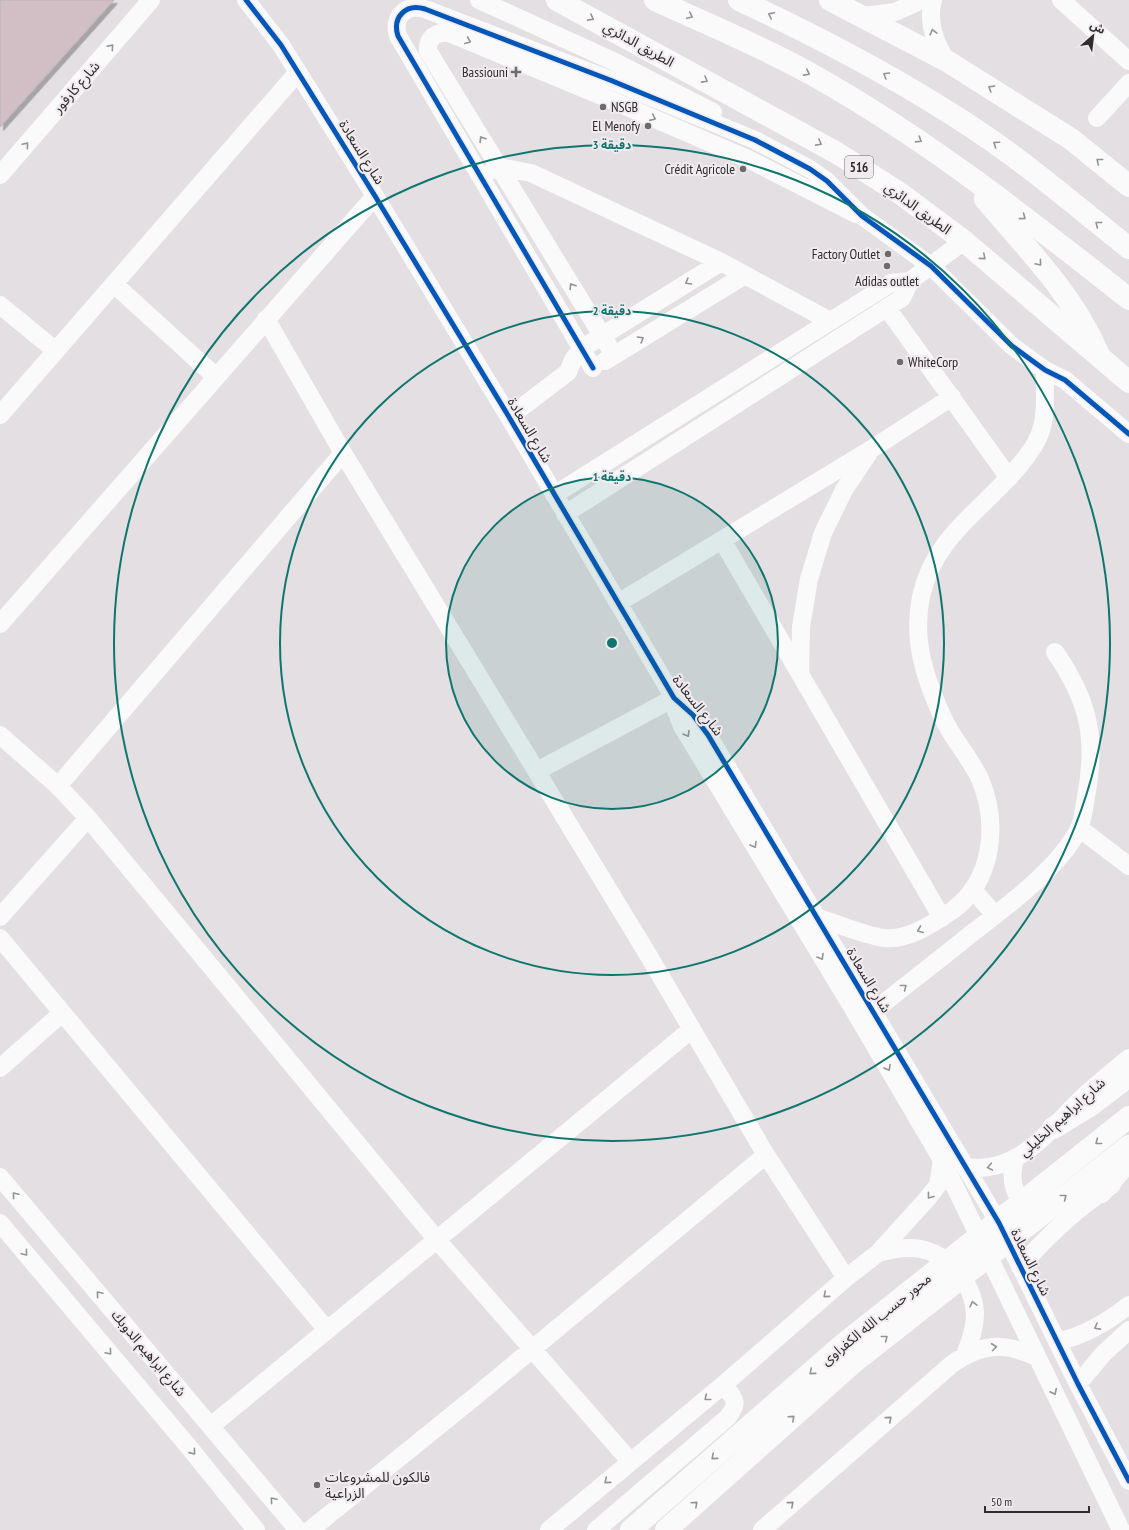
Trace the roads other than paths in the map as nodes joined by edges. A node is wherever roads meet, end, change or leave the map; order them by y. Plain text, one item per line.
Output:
1 (151, 0) edge
2 (246, 0) edge
3 (479, 0) edge
4 (556, 0) edge
5 (655, 0) edge
6 (739, 0) edge
7 (830, 0) edge
8 (922, 0) edge
9 (933, 0) edge
10 (1061, 0) edge
11 (423, 4) edge
12 (398, 6) edge
13 (864, 16) junction
14 (439, 33) junction
15 (948, 61) junction
16 (1129, 61) edge
17 (298, 72) junction
18 (1129, 83) edge
19 (607, 88) junction
20 (1097, 118) dead end
21 (755, 140) junction
22 (500, 167) junction
23 (960, 169) junction
24 (0, 175) edge
25 (480, 178) junction
26 (1129, 186) edge
27 (375, 196) junction
28 (862, 216) junction
29 (964, 241) junction
30 (1129, 248) edge
31 (722, 262) junction
32 (932, 266) junction
33 (745, 275) junction
34 (910, 281) junction
35 (114, 284) junction
36 (1129, 299) edge
37 (0, 305) edge
38 (887, 308) junction
39 (266, 319) junction
40 (830, 321) junction
41 (602, 334) junction
42 (581, 349) junction
43 (56, 351) junction
44 (614, 355) junction
45 (1100, 358) junction
46 (593, 368) junction
47 (1045, 370) junction
48 (568, 372) junction
49 (216, 377) junction
50 (1129, 382) edge
51 (952, 397) junction
52 (0, 415) edge
53 (509, 417) junction
54 (1129, 434) edge
55 (870, 450) junction
56 (343, 453) junction
57 (1009, 478) junction
58 (554, 495) junction
59 (566, 514) junction
60 (722, 540) junction
61 (618, 603) junction
62 (0, 624) edge
63 (1055, 652) dead end
64 (800, 675) junction
65 (674, 698) junction
66 (0, 735) edge
67 (537, 771) junction
68 (58, 786) junction
69 (88, 818) junction
70 (1079, 828) junction
71 (1129, 866) edge
72 (973, 890) junction
73 (995, 915) junction
74 (0, 917) edge
75 (818, 918) junction
76 (942, 918) junction
77 (0, 938) edge
78 (874, 1011) junction
79 (62, 1013) junction
80 (692, 1030) junction
81 (1129, 1058) edge
82 (0, 1068) edge
83 (1129, 1076) edge
84 (1129, 1117) edge
85 (1053, 1128) junction
86 (1129, 1146) edge
87 (766, 1155) junction
88 (1015, 1159) junction
89 (942, 1160) junction
90 (1129, 1160) edge
91 (966, 1167) junction
92 (1129, 1173) edge
93 (0, 1177) edge
94 (1101, 1192) junction
95 (1066, 1220) junction
96 (0, 1223) edge
97 (437, 1240) junction
98 (878, 1253) junction
99 (1020, 1267) junction
100 (846, 1278) junction
101 (1129, 1305) edge
102 (327, 1330) junction
103 (1129, 1330) edge
104 (1057, 1342) junction
105 (532, 1349) junction
106 (848, 1354) junction
107 (965, 1355) junction
108 (1037, 1357) junction
109 (1078, 1384) junction
110 (723, 1385) junction
111 (211, 1426) junction
112 (630, 1461) junction
113 (1129, 1481) edge
114 (256, 1530) edge
115 (298, 1530) edge
116 (310, 1530) edge
117 (549, 1530) edge
118 (596, 1530) edge
119 (630, 1530) edge
120 (666, 1530) edge
121 (762, 1530) edge
122 (1121, 1530) edge

24 -> 1 street, شارع كارفور
2 - 17 street, شارع السعادة
3 - 21 street
4 -> 29 main road, الطريق الدائري / 516
5 -> 23 main road, 516
30 -> 6 main road
7 - 13 main road
8 - 13 street
15 -> 9 street
10 - 16 street
11 - 12 street
11 - 14 street
11 - 19 street
12 - 25 street
13 - 15 main road
14 -> 19 street
22 -> 14 street
26 -> 15 main road
17 - 27 street, شارع السعادة
17 - 35 street
18 - 20 street
19 - 21 street
19 -> 28 street
21 - 28 street
22 - 25 street
22 - 31 street
41 -> 22 street
23 -> 36 main road, 516
23 -> 45 main road, 516
25 - 42 street
27 - 39 street
27 - 53 street, شارع السعادة
28 - 32 street
29 - 32 street
29 -> 45 main road, الطريق الدائري / 516
31 - 33 street
31 -> 41 street
32 - 34 street
32 - 47 street
33 - 40 street
44 -> 33 street
34 - 38 street
34 - 40 street
35 - 43 street
35 - 49 street
37 - 43 street
38 - 51 street
38 - 59 street
39 - 49 street
39 - 56 street
40 - 58 street
41 - 42 street
41 - 44 street
42 - 46 street
42 - 48 street
43 - 52 street
44 - 46 street
45 - 50 main road, الطريق الدائري / 516
46 - 48 street
47 - 54 street
47 - 57 street
48 - 53 street
49 - 62 street
51 - 55 street
51 - 57 street
53 - 58 street, شارع السعادة
55 - 60 street
55 - 64 street
56 - 67 street
56 - 68 street
57 - 72 street
58 - 59 street, شارع السعادة
59 - 61 street, شارع السعادة
60 - 61 street
60 - 64 street
61 - 65 street, شارع السعادة
63 - 70 street
64 - 76 street
65 - 67 street
65 - 75 street, شارع السعادة
65 -> 89 street, شارع السعادة
66 - 68 street
67 - 80 street
68 - 69 street
69 - 74 street
69 - 97 street
70 - 71 street
70 - 73 street
72 - 73 street
72 - 76 street
78 -> 73 street
76 -> 75 street
75 - 78 street, شارع السعادة
77 - 79 street
78 - 91 street, شارع السعادة
79 - 82 street
79 - 102 street
80 - 87 street
80 - 97 street
81 - 85 street, شارع ابراهيم الخليلي
83 - 85 main road
84 -> 106 main road, محور حسب الله الكفراوى
85 - 88 street, شارع ابراهيم الخليلي
106 -> 86 main road, محور حسب الله الكفراوى
87 - 100 street
87 - 105 street
88 -> 91 street, شارع ابراهيم الخليلي
88 - 95 street
89 -> 98 street
89 - 108 street, شارع السعادة
90 - 94 main road
91 - 99 street, شارع السعادة
92 - 94 street
111 -> 93 street, شارع ابراهيم الدوبك
94 - 95 street
95 - 99 street
96 -> 114 street
97 - 102 street
97 - 105 street
98 - 100 street
107 -> 98 street
99 - 104 street, شارع السعادة
100 -> 110 street
101 -> 104 street
102 - 111 street
103 - 109 street
104 - 109 street, شارع السعادة
105 - 112 street
105 - 116 street
106 -> 119 main road, محور حسب الله الكفراوى
120 -> 106 main road, محور حسب الله الكفراوى
107 -> 108 street
121 -> 107 street
108 -> 122 street, شارع السعادة
109 - 113 street, شارع السعادة
110 -> 112 street
110 - 118 street
115 -> 111 street, شارع ابراهيم الدوبك
112 -> 117 street

